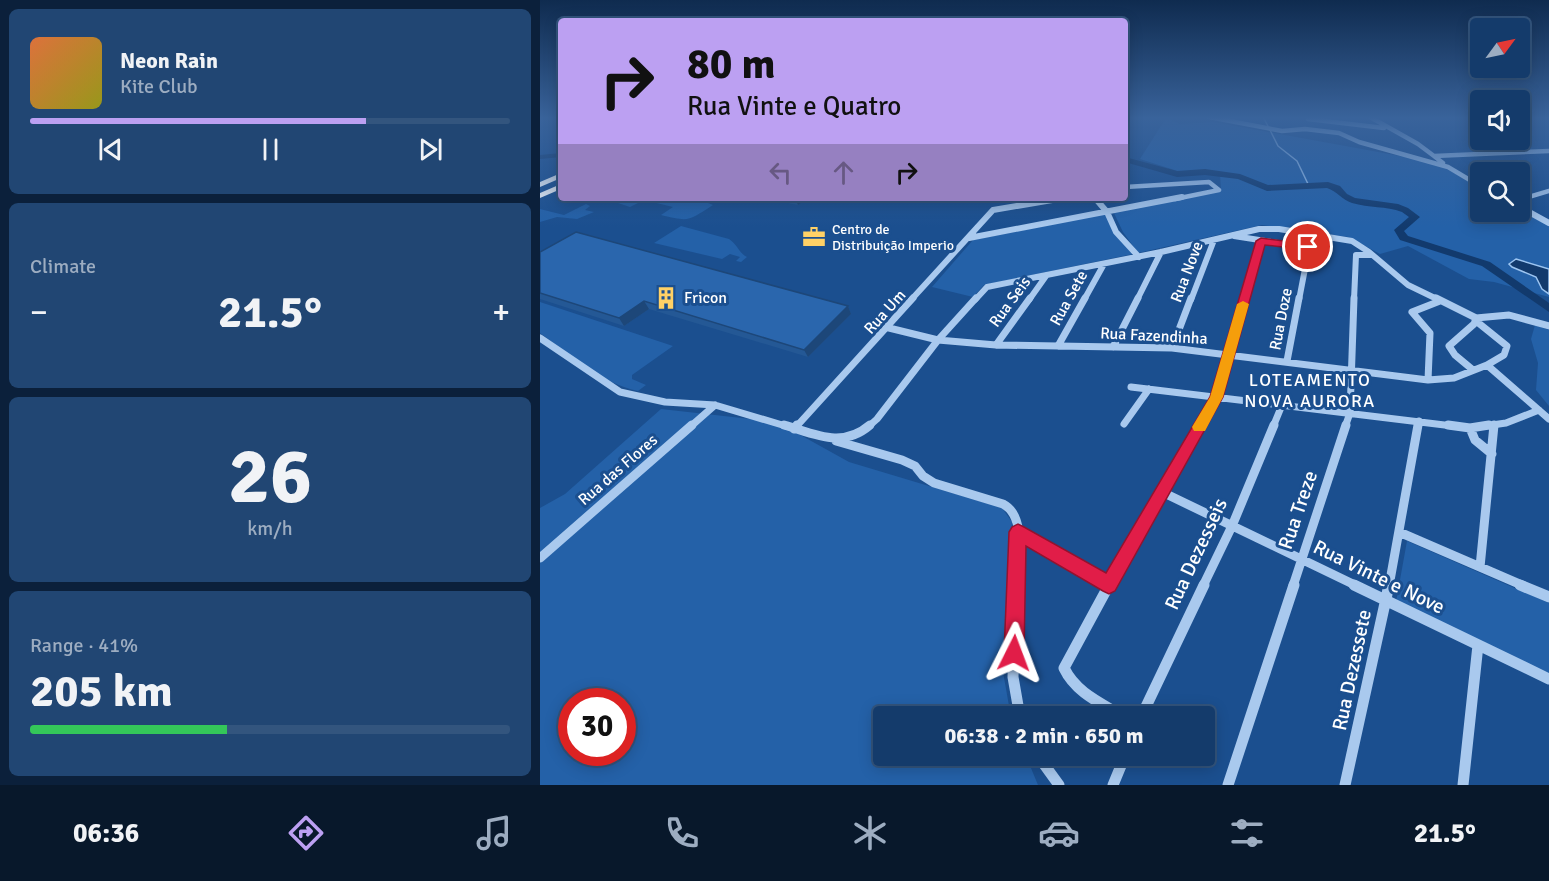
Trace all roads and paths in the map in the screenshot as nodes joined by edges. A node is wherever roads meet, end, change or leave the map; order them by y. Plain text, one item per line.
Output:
1 (1400, 154) edge
2 (1432, 154) edge
3 (1488, 154) edge
4 (1434, 156) junction
5 (1448, 167) junction
6 (558, 175) edge
7 (558, 176) edge
8 (1470, 180) edge
9 (540, 181) edge
10 (540, 185) edge
11 (558, 187) edge
12 (1128, 187) edge
13 (1549, 191) edge
14 (540, 196) edge
15 (1530, 196) edge
16 (1047, 201) edge
17 (1098, 201) edge
18 (1107, 212) junction
19 (1530, 213) edge
20 (1549, 223) edge
21 (1230, 236) junction
22 (969, 238) junction
23 (1214, 240) junction
24 (1261, 241) junction
25 (1161, 252) junction
26 (1372, 255) junction
27 (1139, 257) junction
28 (1104, 264) junction
29 (1046, 276) junction
30 (1441, 301) junction
31 (1476, 319) junction
32 (1549, 326) edge
33 (889, 328) junction
34 (540, 338) edge
35 (938, 340) junction
36 (996, 345) junction
37 (1058, 346) junction
38 (1113, 347) junction
39 (1172, 348) junction
40 (1229, 353) junction
41 (1287, 361) junction
42 (1486, 365) junction
43 (1352, 369) junction
44 (1473, 370) junction
45 (1428, 380) junction
46 (1131, 387) dead end
47 (1149, 389) junction
48 (1216, 397) junction
49 (715, 405) junction
50 (1282, 405) junction
51 (1539, 410) junction
52 (1350, 413) junction
53 (1549, 419) edge
54 (1419, 421) junction
55 (1124, 424) dead end
56 (1494, 424) junction
57 (1470, 428) junction
58 (794, 429) junction
59 (834, 440) junction
60 (1492, 454) junction
61 (1162, 492) junction
62 (1232, 526) junction
63 (1018, 532) junction
64 (1399, 532) junction
65 (540, 558) edge
66 (1301, 559) junction
67 (1480, 567) junction
68 (1109, 585) junction
69 (1549, 597) edge
70 (1386, 600) junction
71 (1478, 645) junction
72 (1549, 679) edge
73 (1018, 706) edge
74 (1106, 706) edge
75 (1146, 706) edge
76 (1043, 766) edge
77 (1121, 766) edge
78 (1059, 785) edge
79 (1113, 785) edge
80 (1228, 785) edge
81 (1345, 785) edge
82 (1463, 785) edge

1 - 5 street
2 - 4 street
3 - 4 street
4 - 5 street
5 - 8 street
6 - 9 highway
7 - 10 highway
11 - 14 highway
12 - 18 street
13 - 15 street
16 - 22 street, Rua Um
17 - 18 street
18 - 22 street
18 - 27 street
19 - 20 street
21 - 23 street
21 - 24 street
21 - 26 street
22 - 33 street, Rua Um
23 - 25 street
23 - 39 street, Rua Nove
24 - 40 street
24 - 41 street, Rua Doze
25 - 27 street
25 - 38 street
26 - 30 street
26 - 43 street, Rua Treze
27 - 28 street
28 - 29 street
28 - 37 street, Rua Sete
29 - 35 street
29 - 36 street, Rua Seis
30 - 31 street
30 - 45 street
31 - 32 street
31 - 42 street
31 - 44 street
33 - 35 street, Rua Fazendinha
33 - 58 street, Rua Um
34 - 49 street
35 - 36 street, Rua Fazendinha
35 - 59 street
36 - 37 street, Rua Fazendinha
37 - 38 street, Rua Fazendinha
38 - 39 street, Rua Fazendinha
39 - 40 street, Rua Fazendinha
40 - 41 street, Rua Fazendinha
40 - 48 street
41 - 43 street, Rua Fazendinha
42 - 44 street, Rua Fazendinha
42 - 51 street
43 - 45 street, Rua Fazendinha
43 - 52 street, Rua Treze
44 - 45 street, Rua Fazendinha
46 - 47 street
47 - 48 street
47 - 55 street
48 - 50 street
48 - 61 street
49 - 58 street
49 - 65 street, Rua das Flores
50 - 52 street
50 - 62 street, Rua Dezesseis
51 - 53 street
51 - 56 street
52 - 54 street
52 - 66 street, Rua Treze
54 - 57 street
54 - 64 street, Rua Dezessete
56 - 57 street
56 - 60 street
57 - 60 street
58 - 59 street
59 - 63 street
60 - 67 street
61 - 62 street, Rua Vinte e Nove
61 - 68 street
62 - 66 street, Rua Vinte e Nove
62 - 75 street, Rua Dezesseis
63 - 68 street
63 - 73 street
64 - 67 street
64 - 70 street, Rua Dezessete
66 - 70 street, Rua Vinte e Nove
66 - 80 street, Rua Treze
67 - 69 street
68 - 74 street
70 - 71 street, Rua Vinte e Nove
70 - 81 street, Rua Dezessete
71 - 72 street, Rua Vinte e Nove
71 - 82 street
76 - 78 street
77 - 79 street

